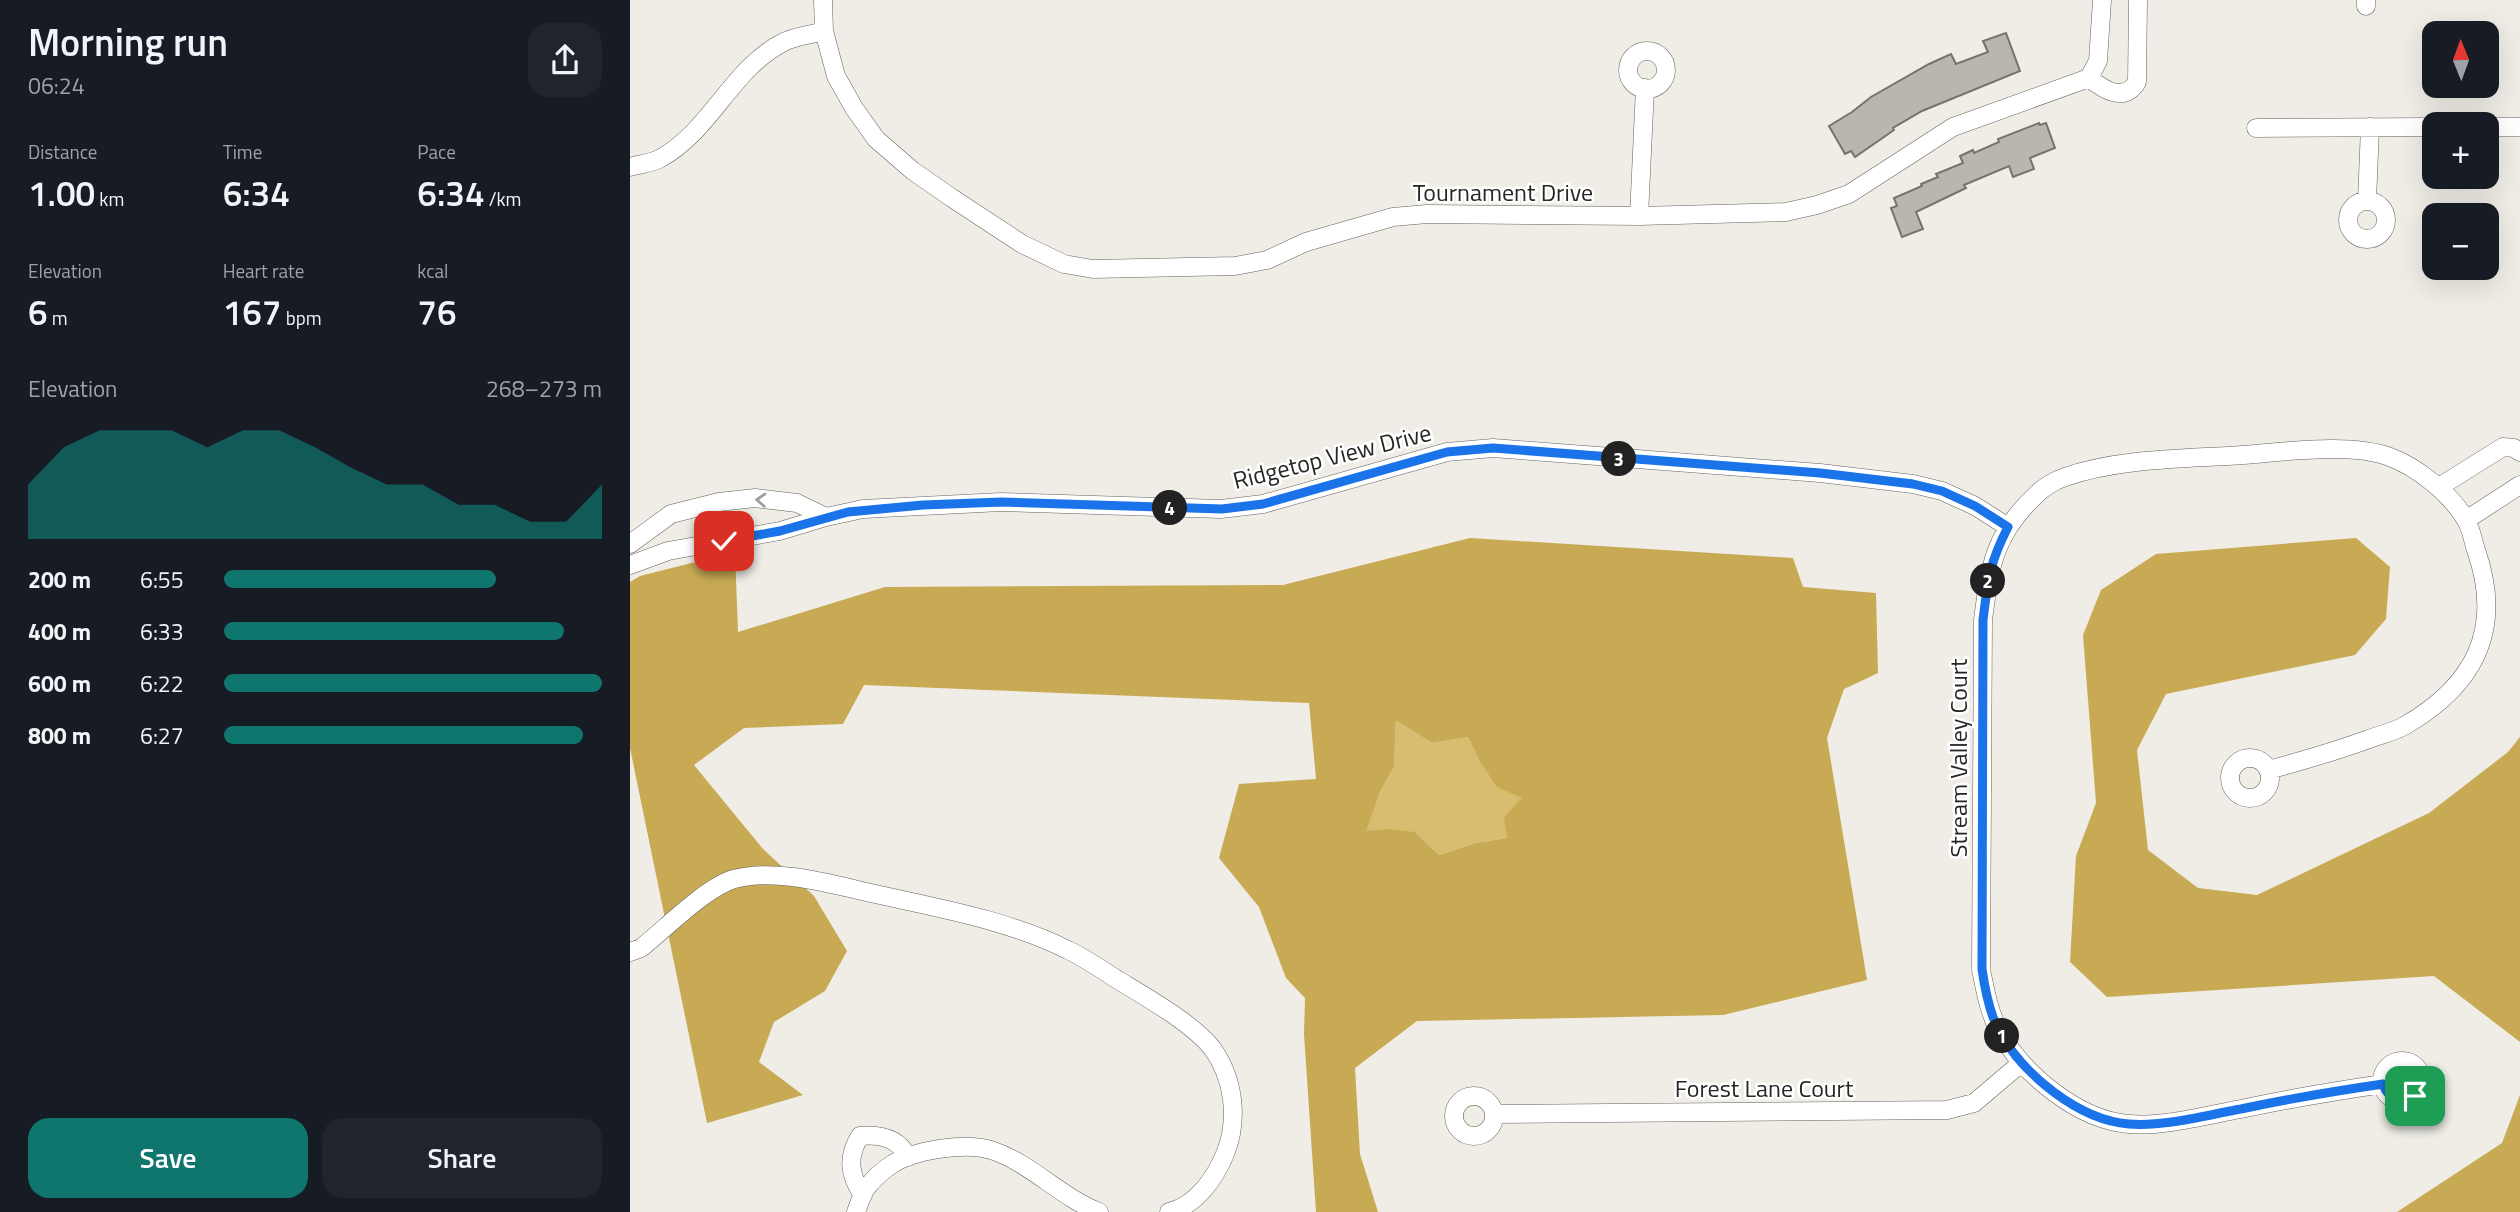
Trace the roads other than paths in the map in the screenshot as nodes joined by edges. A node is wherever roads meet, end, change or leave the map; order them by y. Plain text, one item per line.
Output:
1 (822, 0) edge
2 (2102, 0) edge
3 (2138, 0) edge
4 (824, 31) junction
5 (2089, 78) junction
6 (1645, 88) dead end
7 (2370, 127) junction
8 (2422, 127) edge
9 (2499, 127) edge
10 (2256, 128) dead end
11 (2520, 128) edge
12 (630, 167) edge
13 (2367, 201) dead end
14 (1639, 216) junction
15 (2520, 452) edge
16 (2520, 485) edge
17 (2439, 487) junction
18 (826, 517) junction
19 (2466, 520) junction
20 (2008, 527) junction
21 (630, 544) edge
22 (630, 565) edge
23 (2268, 770) dead end
24 (630, 953) edge
25 (2020, 1064) junction
26 (2383, 1084) dead end
27 (1494, 1114) dead end
28 (908, 1157) junction
29 (863, 1195) junction
30 (856, 1212) edge
31 (1099, 1212) edge
32 (1169, 1212) edge

1 - 4 street, Tournament Drive
2 - 5 street
3 - 5 street
4 - 12 street
4 - 14 street, Tournament Drive
5 - 14 street, Tournament Drive
6 - 14 street
7 - 8 street
7 - 10 street
7 - 13 street
9 - 11 street
15 - 17 street
16 - 19 street
17 - 19 street, Stream Valley Court
17 - 20 street, Stream Valley Court
18 - 20 street, Ridgetop View Drive
18 -> 21 street
18 - 22 street, Ridgetop View Drive
19 - 23 street, Stream Valley Court
20 - 25 street, Stream Valley Court
24 - 32 street
25 - 26 street, Stream Valley Court
25 - 27 street, Forest Lane Court
28 - 29 street
28 - 29 street
28 - 31 street
29 - 30 street

